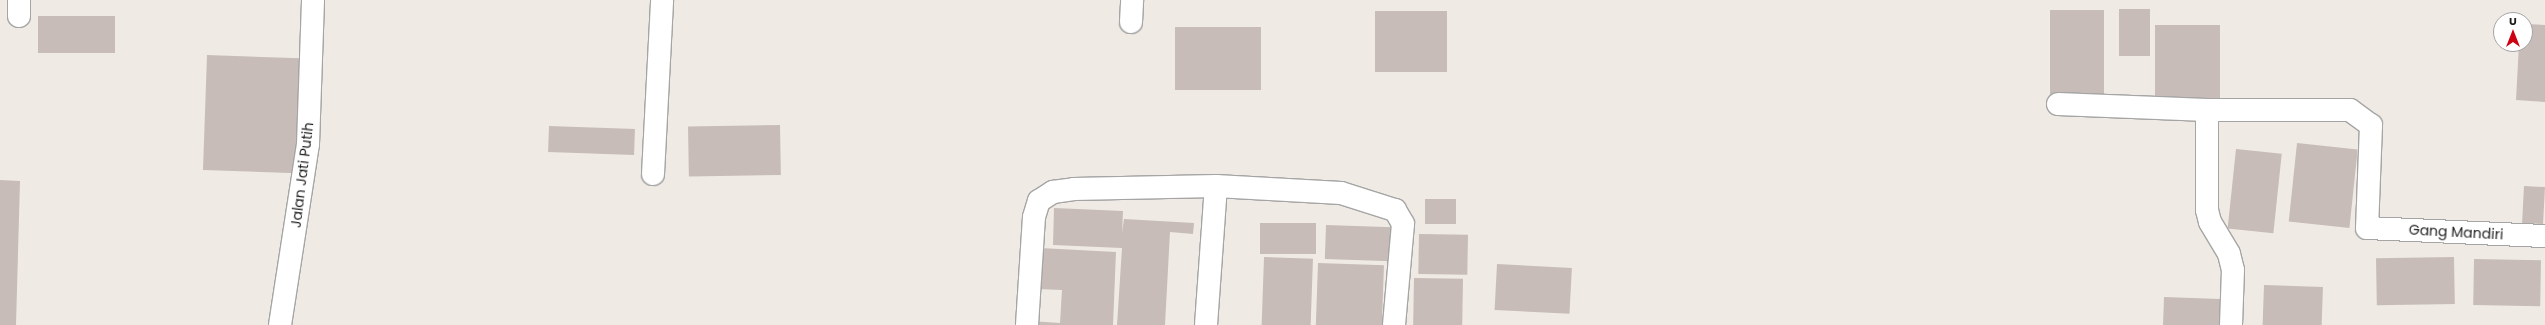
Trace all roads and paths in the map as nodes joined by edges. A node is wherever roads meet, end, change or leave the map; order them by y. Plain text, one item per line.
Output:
1 (313, 0) edge
2 (662, 0) edge
3 (1132, 0) edge
4 (1131, 22) dead end
5 (2058, 104) dead end
6 (2207, 110) junction
7 (654, 174) dead end
8 (1216, 186) junction
9 (2545, 236) edge
10 (280, 325) edge
11 (1027, 325) edge
12 (1206, 325) edge
13 (1394, 325) edge
14 (2231, 325) edge

1 - 10 street, Jalan Jati Putih
2 - 7 street
3 - 4 street
5 - 6 street
6 - 9 street, Gang Mandiri
6 - 14 street
8 - 11 street
8 - 12 street
8 - 13 street

